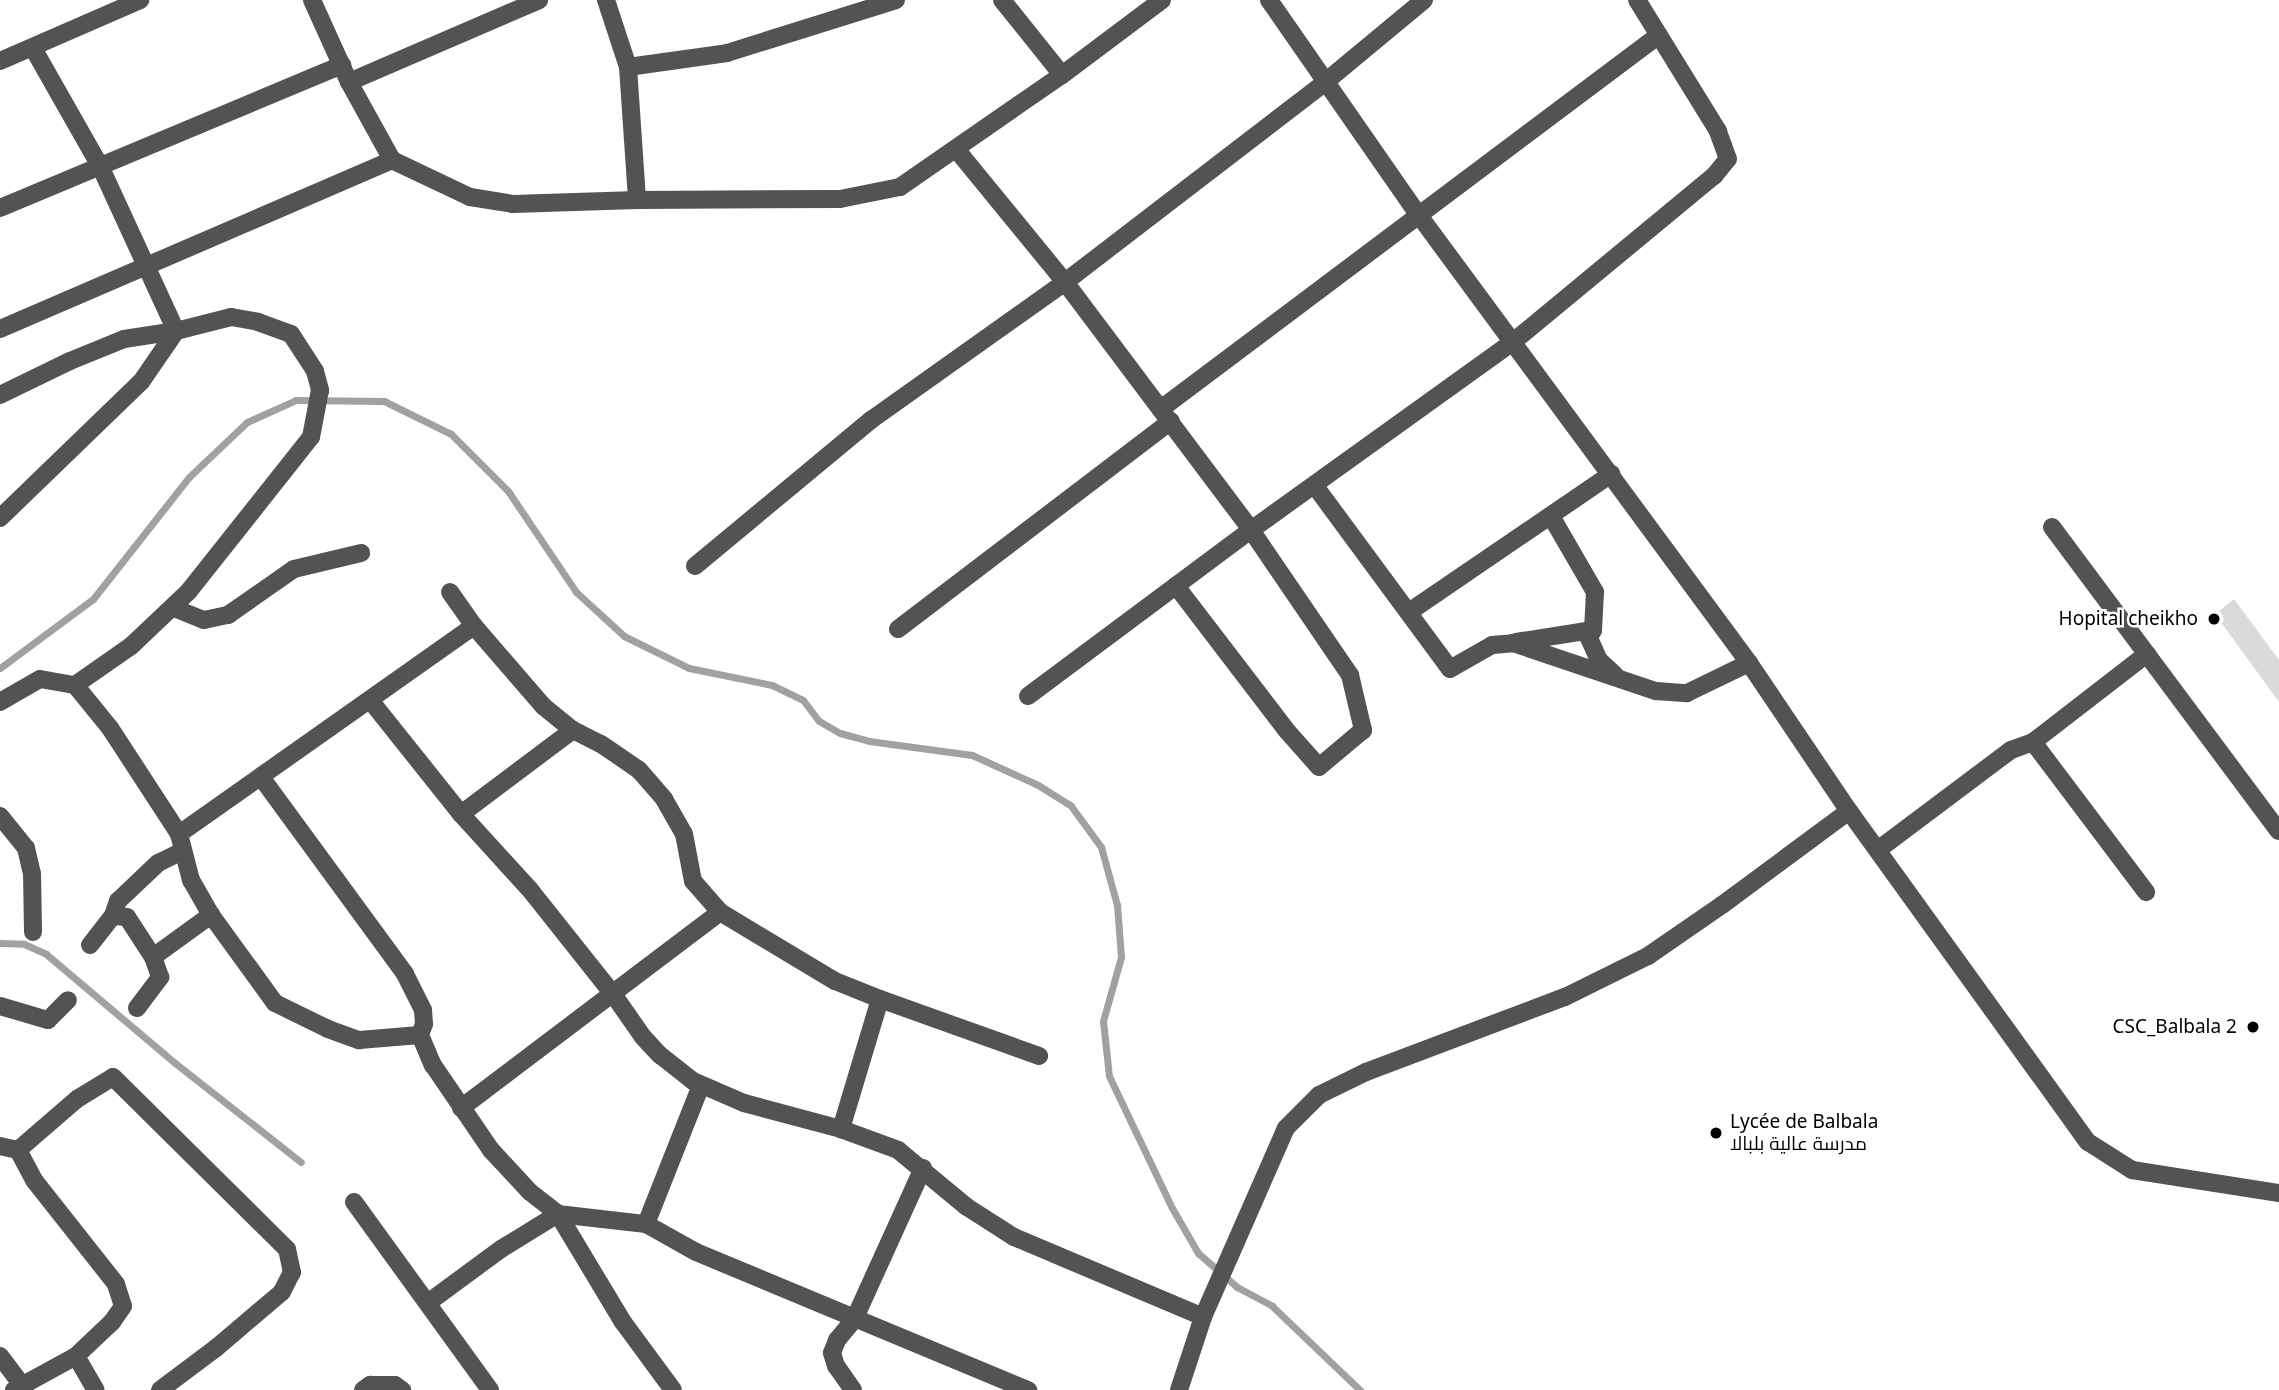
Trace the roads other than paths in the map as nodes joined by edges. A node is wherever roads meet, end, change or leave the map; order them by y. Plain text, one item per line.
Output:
1 (140, 0) edge
2 (312, 0) edge
3 (539, 0) edge
4 (606, 0) edge
5 (896, 0) edge
6 (1002, 0) edge
7 (1162, 0) edge
8 (1269, 0) edge
9 (1423, 0) edge
10 (1637, 0) edge
11 (1659, 35) junction
12 (33, 48) junction
13 (0, 61) edge
14 (342, 65) junction
15 (628, 67) junction
16 (1062, 75) junction
17 (349, 82) junction
18 (1324, 83) junction
19 (956, 149) junction
20 (392, 160) junction
21 (100, 166) junction
22 (637, 200) junction
23 (0, 208) edge
24 (1418, 214) junction
25 (145, 268) junction
26 (1065, 282) junction
27 (0, 329) edge
28 (176, 331) junction
29 (1513, 342) junction
30 (0, 395) edge
31 (1167, 414) junction
32 (1611, 474) junction
33 (1315, 486) junction
34 (1551, 516) junction
35 (0, 518) edge
36 (2052, 527) dead end
37 (1251, 530) junction
38 (360, 553) dead end
39 (695, 566) dead end
40 (1176, 586) junction
41 (450, 592) dead end
42 (174, 607) junction
43 (1409, 612) junction
44 (474, 626) junction
45 (898, 629) dead end
46 (1593, 630) junction
47 (1513, 643) junction
48 (2147, 654) junction
49 (1749, 663) junction
50 (1617, 677) junction
51 (75, 685) junction
52 (1028, 696) dead end
53 (370, 700) junction
54 (0, 702) edge
55 (572, 730) junction
56 (2033, 741) junction
57 (261, 777) junction
58 (1849, 811) junction
59 (461, 814) junction
60 (0, 816) edge
61 (2279, 831) edge
62 (181, 842) junction
63 (1879, 849) junction
64 (2146, 892) dead end
65 (720, 912) junction
66 (211, 915) junction
67 (113, 916) junction
68 (33, 932) dead end
69 (90, 945) dead end
70 (153, 957) junction
71 (614, 994) junction
72 (880, 999) junction
73 (68, 1000) dead end
74 (0, 1006) edge
75 (137, 1008) dead end
76 (420, 1035) junction
77 (1039, 1056) dead end
78 (701, 1085) junction
79 (461, 1108) junction
80 (841, 1129) junction
81 (9, 1148) edge
82 (923, 1168) junction
83 (2279, 1193) edge
84 (354, 1202) dead end
85 (558, 1214) junction
86 (646, 1224) junction
87 (429, 1302) junction
88 (1203, 1317) junction
89 (854, 1320) junction
90 (0, 1356) edge
91 (76, 1356) junction
92 (18, 1387) edge
93 (96, 1390) edge
94 (160, 1390) edge
95 (362, 1390) edge
96 (402, 1390) edge
97 (490, 1390) edge
98 (673, 1390) edge
99 (853, 1390) edge
100 (1028, 1390) edge
101 (1179, 1390) edge

1 - 12 street
2 - 14 street
3 - 17 street
4 - 15 street
5 - 15 street
6 - 16 street
7 - 16 street
8 - 18 street
9 - 18 street
10 - 11 street
11 - 24 street
11 - 29 street
12 - 13 street
12 - 21 street
14 - 17 street
14 - 21 street
15 - 22 street
16 - 19 street
17 - 20 street
18 - 24 street
18 - 26 street
19 - 22 street
19 - 26 street
20 - 22 street
20 - 25 street
21 - 23 street
21 - 25 street
24 - 29 street
24 - 31 street
25 - 27 street
25 - 28 street
26 - 31 street
26 - 39 street
28 - 30 street
28 - 35 street
28 - 42 street
29 - 32 street
29 - 33 street
31 - 37 street
31 - 45 street
32 - 34 street
32 - 49 street
33 - 37 street
33 - 43 street
34 - 43 street
34 - 46 street
36 - 48 street
37 - 40 street
37 - 40 street
38 - 42 street
40 - 52 street
41 - 44 street
42 - 51 street
43 - 47 street
44 - 53 street
44 - 55 street
46 - 47 street
46 - 50 street
47 - 50 street
48 - 56 street
48 - 61 street
49 - 50 street
49 - 58 street
51 - 54 street
51 - 62 street
53 - 57 street
53 - 59 street
55 - 59 street
55 - 65 street
56 - 63 street
56 - 64 street
57 - 62 street
57 - 76 street
58 - 63 street
58 - 88 street
59 - 71 street
60 - 68 street
62 - 66 street
62 - 67 street
63 - 83 street
65 - 71 street
65 - 72 street
66 - 70 street
66 - 76 street
67 - 69 street
67 - 70 street
70 - 75 street
71 - 78 street
71 - 79 street
72 - 77 street
72 - 80 street
73 - 74 street
76 - 79 street
78 - 80 street
78 - 86 street
79 - 85 street
80 - 82 street
81 - 91 street
81 - 94 street
82 - 88 street
82 - 89 street
84 - 87 street
85 - 86 street
85 - 87 street
85 - 98 street
86 - 89 street
87 - 97 street
88 - 101 street
89 - 99 street
89 - 100 street
90 - 92 street
91 - 92 street
91 - 93 street
95 - 96 street

